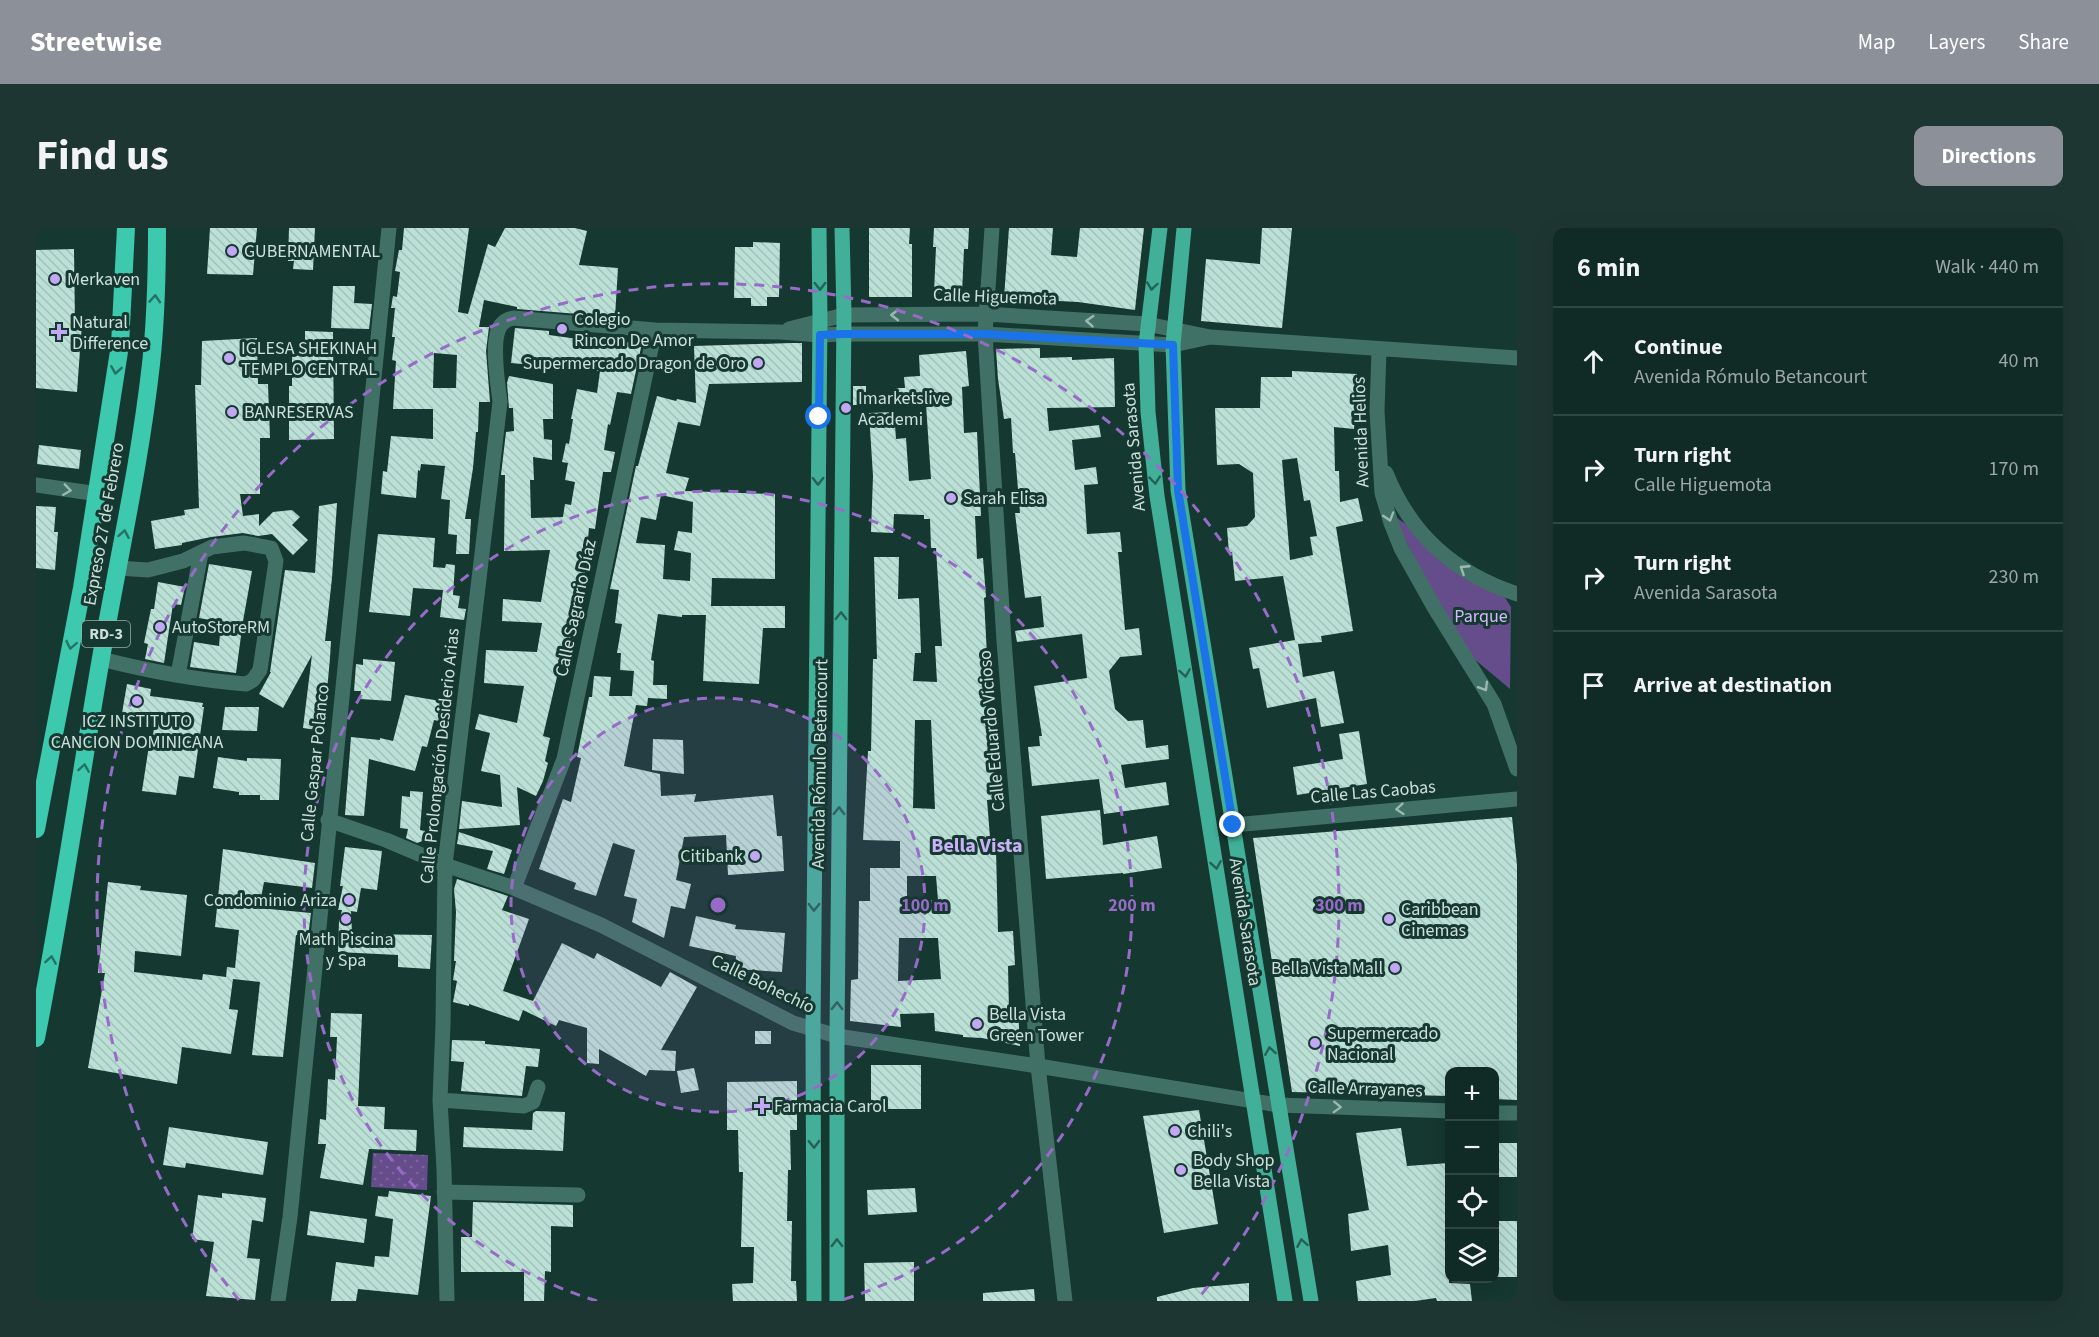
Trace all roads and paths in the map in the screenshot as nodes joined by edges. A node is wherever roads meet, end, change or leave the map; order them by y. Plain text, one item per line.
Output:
1 (126, 228) edge
2 (157, 228) edge
3 (389, 228) edge
4 (819, 228) edge
5 (842, 228) edge
6 (992, 228) edge
7 (1160, 228) edge
8 (1184, 228) edge
9 (985, 314) junction
10 (844, 315) junction
11 (1147, 324) junction
12 (500, 326) joint
13 (820, 328) junction
14 (1175, 329) junction
15 (655, 330) junction
16 (844, 334) junction
17 (985, 334) junction
18 (1210, 337) junction
19 (1146, 344) junction
20 (1173, 345) junction
21 (1379, 350) junction
22 (1517, 358) edge
23 (1380, 460) junction
24 (36, 485) edge
25 (98, 494) junction
26 (201, 553) junction
27 (118, 567) junction
28 (1517, 594) edge
29 (101, 659) junction
30 (178, 675) junction
31 (1517, 769) edge
32 (1517, 799) edge
33 (328, 820) junction
34 (1233, 825) junction
35 (36, 829) edge
36 (445, 865) junction
37 (513, 888) junction
38 (813, 1030) junction
39 (837, 1036) junction
40 (36, 1038) edge
41 (1038, 1066) junction
42 (538, 1087) dead end
43 (440, 1100) junction
44 (1254, 1101) junction
45 (1278, 1105) junction
46 (1445, 1111) edge
47 (1499, 1113) edge
48 (1517, 1113) edge
49 (444, 1192) junction
50 (578, 1195) dead end
51 (278, 1301) edge
52 (447, 1301) edge
53 (814, 1301) edge
54 (837, 1301) edge
55 (1065, 1301) edge
56 (1285, 1301) edge
57 (1311, 1301) edge

1 -> 25 highway, Expreso 27 de Febrero / RD-3
27 -> 2 highway, Expreso 27 de Febrero / RD-3
3 - 33 street, Calle Gaspar Polanco
4 -> 13 main road, Avenida Rómulo Betancourt
5 - 10 main road, Avenida Rómulo Betancourt
6 - 9 street, Calle Eduardo Vicioso
7 -> 11 main road, Avenida Sarasota
8 - 14 main road, Avenida Sarasota
9 -> 10 street, Calle Higuemota
11 -> 9 street, Calle Higuemota
9 - 17 street, Calle Eduardo Vicioso
10 - 13 street, Calle Higuemota
10 - 16 main road, Avenida Rómulo Betancourt
11 - 14 street, Calle Higuemota
11 - 19 main road, Avenida Sarasota
12 - 15 street, Calle Higuemota
12 - 36 street, Calle Prolongación Desiderio Arias
13 - 15 street, Calle Higuemota
13 - 16 street, Calle Higuemota
13 -> 38 main road, Avenida Rómulo Betancourt
14 - 18 street, Calle Higuemota
14 - 20 main road, Avenida Sarasota
15 - 37 street, Calle Sagrario Díaz
16 - 17 street, Calle Higuemota
39 -> 16 main road, Avenida Rómulo Betancourt
17 - 19 street, Calle Higuemota
17 - 41 street, Calle Eduardo Vicioso
18 - 20 street, Calle Higuemota
18 - 21 street, Calle Higuemota
19 - 20 street, Calle Higuemota
19 -> 44 main road, Avenida Sarasota
20 - 34 main road, Avenida Sarasota
21 - 22 street, Calle Higuemota
21 - 23 street, Avenida Helios
28 -> 23 street
23 -> 31 street, Avenida Helios
24 -> 25 street
25 -> 35 highway, Expreso 27 de Febrero / RD-3
26 - 27 street
26 - 30 street
26 - 30 street
27 - 29 highway, Expreso 27 de Febrero / RD-3
29 - 30 street
40 -> 29 highway, Expreso 27 de Febrero / RD-3
32 -> 34 street, Calle Las Caobas
33 - 36 street, Calle Bohechío
33 - 51 street, Calle Gaspar Polanco
45 -> 34 main road, Avenida Sarasota
36 - 37 street, Calle Bohechío
36 - 43 street, Calle Prolongación Desiderio Arias
37 - 38 street, Calle Bohechío
38 - 39 street, Calle Bohechío
38 -> 53 main road, Avenida Rómulo Betancourt
39 - 41 street, Calle Bohechío
54 -> 39 main road, Avenida Rómulo Betancourt
41 - 44 street, Calle Bohechío
41 - 55 street, Calle Eduardo Vicioso
42 - 43 street
43 - 49 street, Calle Prolongación Desiderio Arias
44 - 45 street, Calle Bohechío
44 - 56 main road, Avenida Sarasota
45 -> 46 street, Calle Arrayanes
57 -> 45 main road, Avenida Sarasota
47 - 48 street
49 - 50 street
49 - 52 street, Calle Prolongación Desiderio Arias

